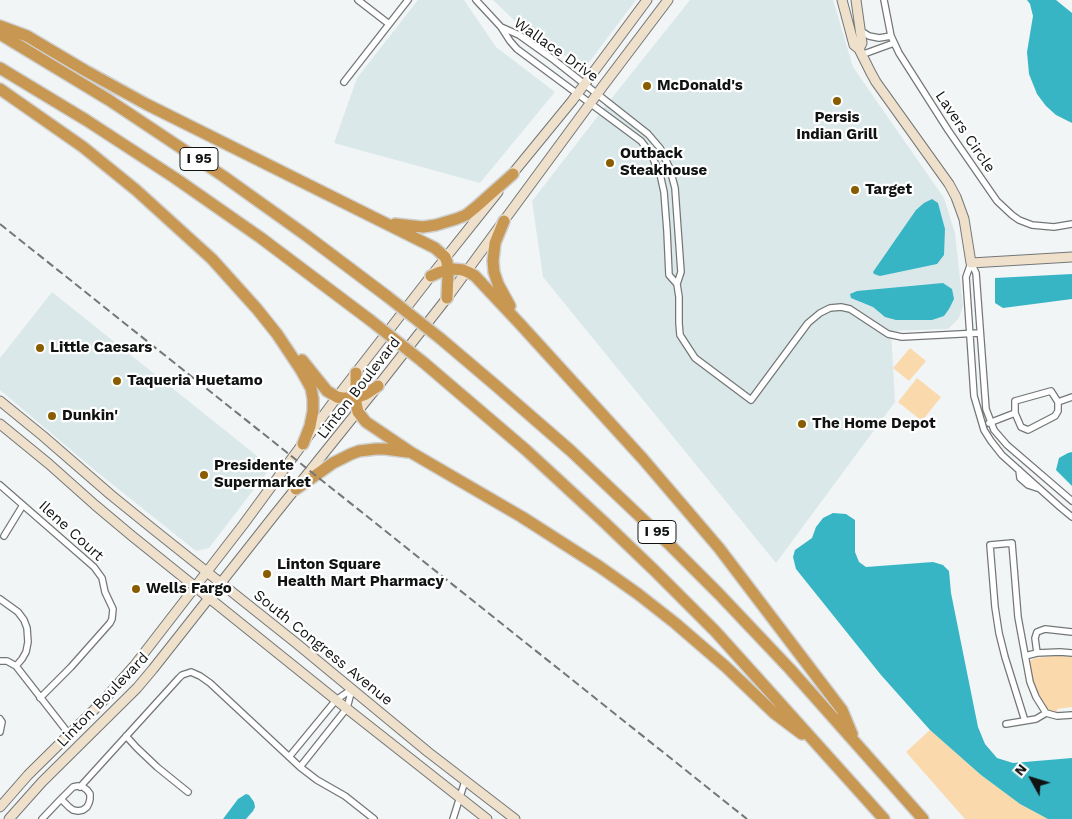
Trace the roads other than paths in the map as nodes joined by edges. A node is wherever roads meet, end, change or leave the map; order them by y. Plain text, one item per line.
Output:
1 (358, 0) edge
2 (408, 0) edge
3 (476, 0) edge
4 (647, 0) edge
5 (668, 0) edge
6 (842, 0) edge
7 (856, 0) edge
8 (884, 0) edge
9 (388, 24) junction
10 (0, 26) edge
11 (501, 27) junction
12 (861, 31) junction
13 (0, 34) edge
14 (891, 36) junction
15 (894, 43) junction
16 (860, 52) junction
17 (0, 68) edge
18 (344, 82) dead end
19 (584, 84) junction
20 (0, 89) edge
21 (577, 94) junction
22 (597, 94) junction
23 (590, 104) junction
24 (513, 174) junction
25 (382, 221) junction
26 (504, 221) junction
27 (1072, 224) edge
28 (1072, 257) edge
29 (447, 264) junction
30 (971, 264) junction
31 (467, 272) junction
32 (431, 276) joint
33 (677, 284) junction
34 (447, 298) junction
35 (520, 325) junction
36 (970, 333) junction
37 (980, 333) junction
38 (277, 334) junction
39 (356, 372) junction
40 (378, 386) junction
41 (337, 397) junction
42 (1072, 397) edge
43 (355, 398) junction
44 (0, 401) edge
45 (1058, 402) junction
46 (358, 412) junction
47 (1015, 413) junction
48 (991, 422) junction
49 (0, 424) edge
50 (983, 425) junction
51 (303, 444) junction
52 (412, 453) junction
53 (1027, 462) junction
54 (1019, 470) junction
55 (0, 485) edge
56 (296, 489) junction
57 (1072, 501) edge
58 (23, 505) junction
59 (1072, 517) edge
60 (4, 536) dead end
61 (207, 572) junction
62 (221, 584) junction
63 (196, 587) junction
64 (0, 599) edge
65 (210, 599) junction
66 (1072, 632) edge
67 (1038, 653) junction
68 (1072, 653) edge
69 (1026, 656) junction
70 (0, 661) edge
71 (16, 666) junction
72 (352, 689) junction
73 (40, 698) junction
74 (336, 700) junction
75 (347, 708) junction
76 (1046, 713) junction
77 (1072, 715) edge
78 (0, 719) edge
79 (1025, 721) junction
80 (1006, 724) dead end
81 (0, 732) edge
82 (69, 734) junction
83 (126, 736) junction
84 (855, 742) junction
85 (824, 751) junction
86 (289, 757) junction
87 (63, 760) junction
88 (300, 767) junction
89 (465, 781) junction
90 (80, 787) junction
91 (188, 792) dead end
92 (460, 798) junction
93 (61, 799) junction
94 (0, 807) edge
95 (9, 819) edge
96 (42, 819) edge
97 (374, 819) edge
98 (453, 819) edge
99 (488, 819) edge
100 (515, 819) edge
101 (884, 819) edge
102 (923, 819) edge

1 - 9 street
2 - 9 street
3 - 11 street, Wallace Drive
4 - 19 main road
5 - 22 main road, Linton Boulevard
6 - 16 main road
7 - 12 main road
8 - 14 street, Lavers Circle
9 - 18 street
10 - 25 highway
11 - 19 street, Wallace Drive
11 - 21 street, Wallace Drive
12 - 14 street
12 - 16 main road
13 - 84 highway, I 95, bridge
14 - 15 street, Lavers Circle
15 - 16 street
15 - 27 street, Lavers Circle
16 - 30 main road
17 - 85 highway, I 95, bridge
19 - 21 main road
19 - 22 street, Wallace Drive
20 - 38 highway
21 - 23 street, Wallace Drive
21 - 24 main road
22 - 23 main road, Linton Boulevard
22 - 33 street, Wallace Drive
23 - 26 main road, Linton Boulevard
23 - 33 street, Wallace Drive
24 - 25 highway
24 - 29 main road
25 - 29 highway
26 - 31 main road, Linton Boulevard
26 - 35 highway
28 - 30 main road
29 - 31 highway
29 - 32 highway
29 - 34 highway
30 - 36 street
30 - 37 street
31 - 34 main road, Linton Boulevard
31 - 35 highway
32 - 39 main road, Linton Boulevard
33 - 36 street
34 - 40 main road, Linton Boulevard
35 - 84 highway
36 - 37 street
36 - 50 street
37 - 48 street
38 - 41 highway
38 - 51 highway
39 - 41 main road, Linton Boulevard
39 - 43 highway
40 - 43 highway
40 - 46 main road, Linton Boulevard
41 - 43 highway
41 - 51 main road, Linton Boulevard
42 - 45 street
43 - 46 highway
44 - 61 main road, South Congress Avenue
45 - 47 street
45 - 47 street
46 - 52 highway
46 - 56 main road, Linton Boulevard
47 - 48 street
48 - 50 street
48 - 53 street
49 - 63 main road, South Congress Avenue
50 - 54 street
51 - 61 main road, Linton Boulevard
52 - 56 highway
52 - 85 highway
53 - 54 street
53 - 57 street
54 - 59 street
55 - 58 street, Ilene Court
56 - 62 main road, Linton Boulevard
58 - 60 street, Ilene Court
58 - 73 street, Ilene Court
61 - 62 main road, South Congress Avenue
61 - 63 main road, Linton Boulevard
62 - 65 main road, Linton Boulevard
62 - 72 main road, South Congress Avenue
63 - 65 main road, South Congress Avenue
63 - 82 main road, Linton Boulevard
64 - 71 street
65 - 74 main road, South Congress Avenue
65 - 87 main road, Linton Boulevard
66 - 67 street
67 - 68 street
67 - 69 street
69 - 76 street
69 - 79 street
70 - 71 street
71 - 73 street
72 - 74 street
72 - 75 street
72 - 89 main road, South Congress Avenue
73 - 82 street
74 - 75 main road, South Congress Avenue
74 - 86 street
75 - 88 street
75 - 92 main road, South Congress Avenue
76 - 77 street
76 - 79 street
78 - 81 street
79 - 80 street
82 - 87 main road
82 - 94 main road, Linton Boulevard
83 - 86 street
83 - 90 street
83 - 91 street
84 - 102 highway, I 95
85 - 101 highway, I 95
86 - 88 street
87 - 95 main road, Linton Boulevard
88 - 97 street
89 - 92 street
89 - 100 main road, South Congress Avenue
90 - 93 street
90 - 93 street
92 - 98 street
92 - 99 main road, South Congress Avenue
93 - 96 street

